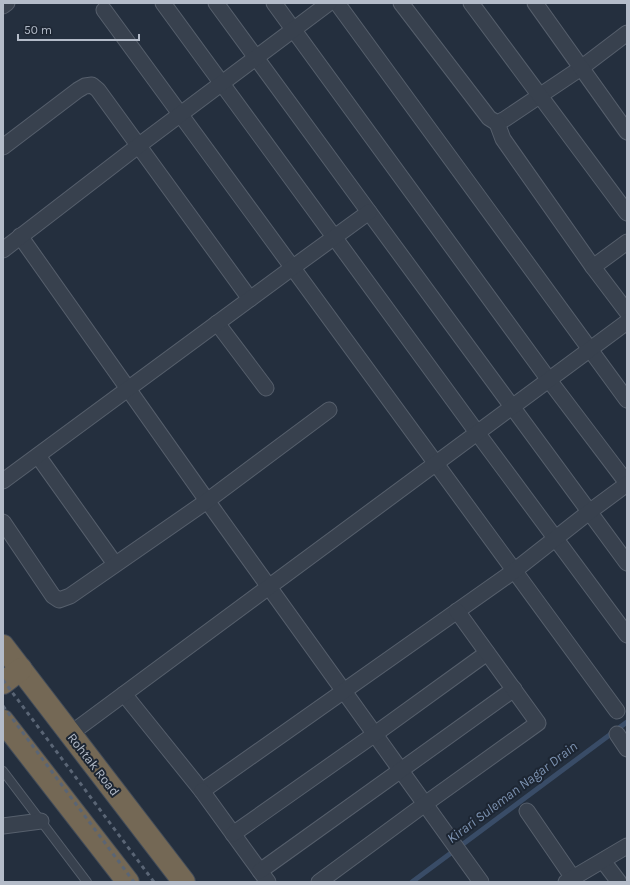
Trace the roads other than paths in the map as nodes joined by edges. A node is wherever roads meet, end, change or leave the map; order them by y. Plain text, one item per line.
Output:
1 (7, 3) edge
2 (163, 3) edge
3 (216, 3) edge
4 (274, 3) edge
5 (329, 3) edge
6 (337, 3) edge
7 (401, 3) edge
8 (471, 3) edge
9 (535, 3) edge
10 (3, 6) edge
11 (104, 10) dead end
12 (293, 30) junction
13 (627, 34) edge
14 (256, 58) junction
15 (581, 68) junction
16 (222, 84) junction
17 (540, 96) junction
18 (181, 115) junction
19 (497, 123) junction
20 (627, 132) edge
21 (138, 146) junction
22 (3, 147) edge
23 (369, 212) junction
24 (627, 213) edge
25 (20, 236) junction
26 (334, 237) junction
27 (627, 242) edge
28 (3, 250) edge
29 (593, 267) junction
30 (292, 268) junction
31 (250, 299) junction
32 (627, 312) edge
33 (627, 322) edge
34 (217, 323) junction
35 (590, 350) junction
36 (549, 380) junction
37 (266, 388) dead end
38 (128, 389) junction
39 (627, 400) edge
40 (512, 407) junction
41 (329, 410) dead end
42 (477, 433) junction
43 (38, 456) junction
44 (436, 464) junction
45 (3, 481) edge
46 (627, 484) edge
47 (207, 501) junction
48 (589, 512) junction
49 (3, 522) edge
50 (555, 539) junction
51 (116, 564) junction
52 (627, 564) edge
53 (514, 571) junction
54 (269, 587) junction
55 (457, 611) junction
56 (627, 635) edge
57 (3, 646) edge
58 (487, 653) junction
59 (20, 669) junction
60 (3, 683) edge
61 (514, 689) junction
62 (343, 691) junction
63 (124, 694) junction
64 (617, 711) dead end
65 (3, 721) edge
66 (70, 734) junction
67 (374, 734) junction
68 (616, 734) dead end
69 (627, 749) edge
70 (3, 771) edge
71 (401, 771) junction
72 (202, 791) junction
73 (425, 804) junction
74 (527, 811) dead end
75 (41, 821) junction
76 (3, 826) edge
77 (233, 834) junction
78 (627, 846) edge
79 (603, 861) junction
80 (264, 876) edge
81 (570, 880) edge
82 (87, 882) edge
83 (128, 882) edge
84 (184, 882) edge
85 (319, 882) edge
86 (481, 882) edge
87 (619, 882) edge

1 - 10 street
2 - 16 street
3 - 14 street
4 - 12 street
5 - 12 street
6 - 35 street
7 - 19 street
8 - 17 street
9 - 15 street
11 - 18 street
12 - 14 street
12 - 36 street
13 - 15 street
14 - 16 street
14 - 23 street
15 - 17 street
15 - 20 street
16 - 18 street
16 - 26 street
17 - 19 street
17 - 24 street
18 - 21 street
18 - 30 street
19 - 29 street
21 - 22 street
21 - 25 street
21 - 31 street
23 - 26 street
23 - 40 street
25 - 28 street
25 - 38 street
26 - 30 street
26 - 42 street
27 - 29 street
29 - 32 street
30 - 31 street
30 - 44 street
31 - 34 street
33 - 35 street
34 - 37 street
34 - 38 street
35 - 36 street
35 - 39 street
36 - 40 street
36 - 46 street
38 - 43 street
38 - 47 street
40 - 42 street
40 - 48 street
41 - 47 street
42 - 44 street
42 - 50 street
43 - 45 street
43 - 51 street
44 - 53 street
44 - 54 street
46 - 48 street
47 - 51 street
47 - 54 street
48 - 50 street
48 - 52 street
49 - 51 street
50 - 53 street
50 - 56 street
53 - 55 street
53 - 64 street
54 - 62 street
54 - 63 street
55 - 58 street
55 - 62 street
57 - 59 highway, Rohtak Road
58 - 61 street
58 - 67 street
59 - 60 highway
59 - 66 highway, Rohtak Road
61 - 71 street
61 - 73 street
62 - 67 street
62 - 72 street
63 - 66 street
63 - 72 street
65 - 83 highway
66 - 84 highway, Rohtak Road
67 - 71 street
67 - 77 street
68 - 69 street
70 - 75 lane
71 - 73 street
71 - 80 street
72 - 77 street
73 - 85 street
73 - 86 street
74 - 81 street
75 - 76 street
75 - 82 lane
77 - 80 street
78 - 79 street
79 - 81 street
79 - 87 street

